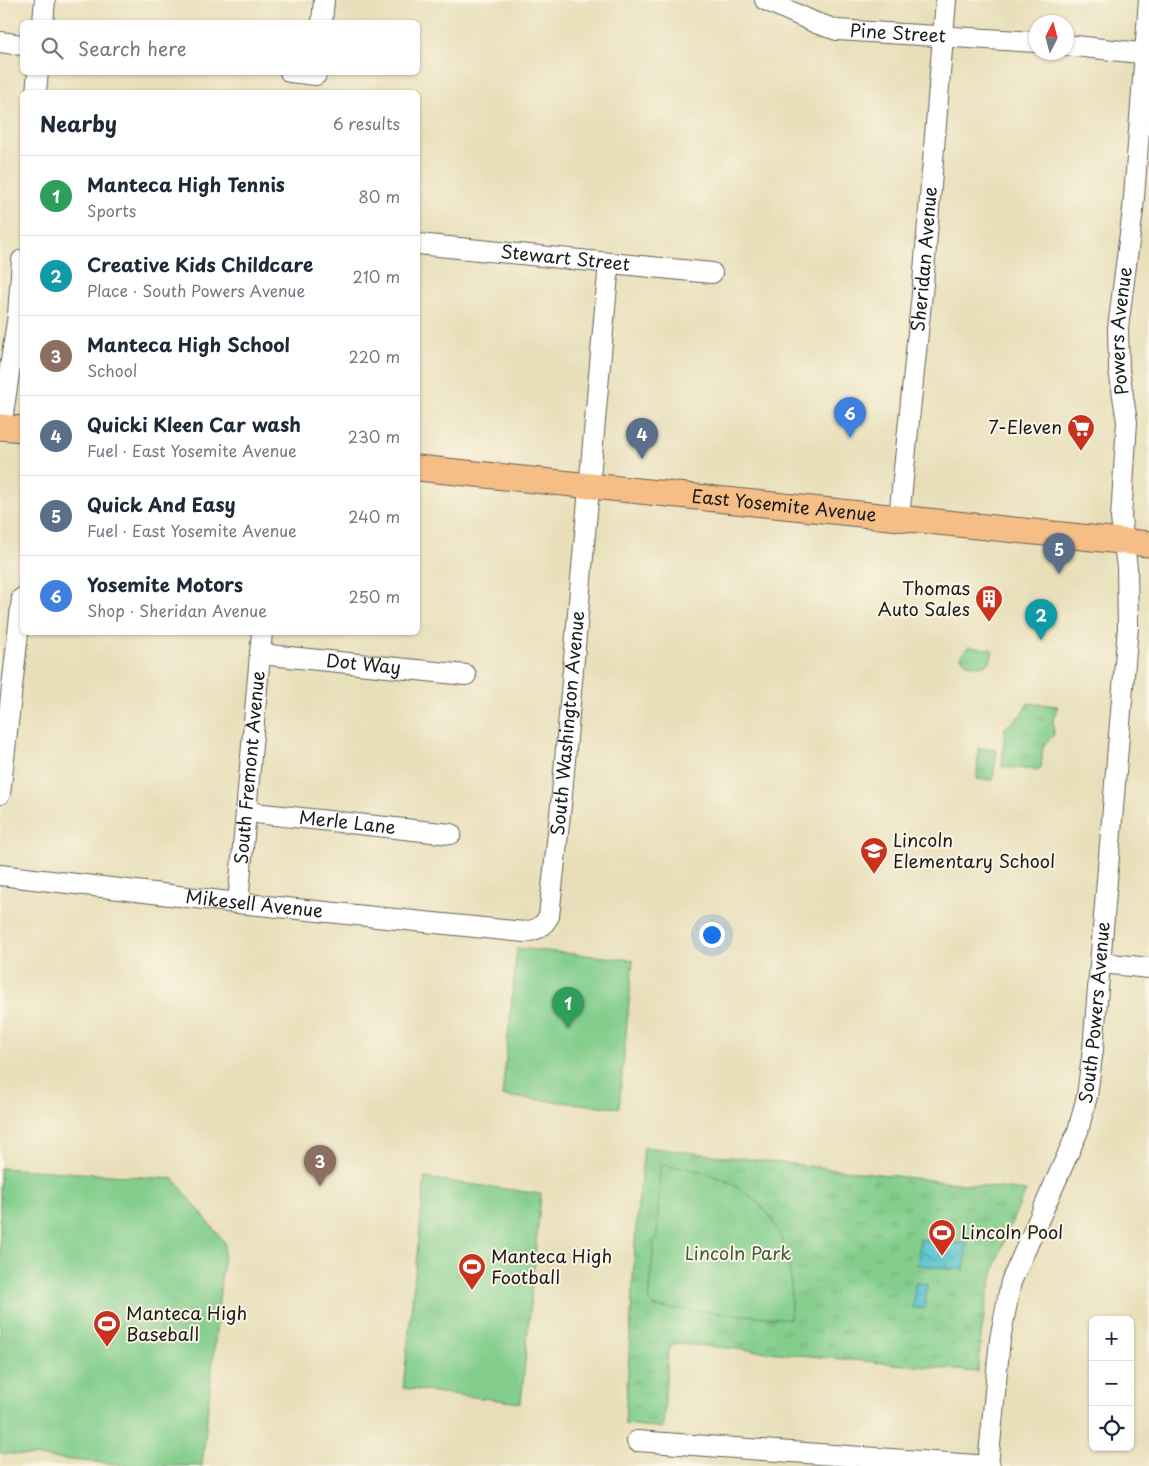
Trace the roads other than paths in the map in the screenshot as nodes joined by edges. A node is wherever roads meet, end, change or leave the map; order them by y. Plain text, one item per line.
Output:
1 (45, 0) edge
2 (324, 0) edge
3 (765, 0) edge
4 (946, 0) edge
5 (1148, 0) edge
6 (42, 20) edge
7 (322, 20) edge
8 (942, 36) junction
9 (0, 42) edge
10 (1029, 42) edge
11 (20, 45) edge
12 (1074, 46) edge
13 (1147, 54) edge
14 (38, 75) edge
15 (300, 75) edge
16 (316, 80) edge
17 (36, 90) edge
18 (1141, 210) edge
19 (420, 244) edge
20 (610, 263) junction
21 (712, 273) dead end
22 (20, 288) edge
23 (8, 428) edge
24 (420, 468) edge
25 (589, 485) junction
26 (899, 518) junction
27 (1124, 542) junction
28 (1149, 544) edge
29 (20, 616) edge
30 (262, 635) edge
31 (260, 654) junction
32 (466, 675) dead end
33 (0, 794) edge
34 (246, 812) junction
35 (451, 834) dead end
36 (0, 875) edge
37 (238, 903) junction
38 (510, 930) joint
39 (1102, 963) junction
40 (1149, 968) edge
41 (637, 1441) dead end
42 (752, 1458) edge
43 (989, 1466) edge

1 - 6 street
2 - 7 street
3 - 8 street, Pine Street
4 - 8 street, Sheridan Avenue
5 - 13 street, Powers Avenue
8 - 10 street, Pine Street
8 - 26 street, Sheridan Avenue
9 - 11 street
12 - 13 street
13 - 18 street, Powers Avenue
14 - 17 street
15 - 16 street
18 - 27 street, Powers Avenue
19 - 20 street, Stewart Street
20 - 21 street, Stewart Street
20 - 25 street, South Washington Avenue
22 - 23 street
24 - 25 main road, East Yosemite Avenue
25 - 26 main road, East Yosemite Avenue
25 - 38 street, South Washington Avenue
26 - 27 main road, East Yosemite Avenue
27 - 28 main road, East Yosemite Avenue
27 - 39 street, South Powers Avenue
29 - 33 street
30 - 31 street, South Fremont Avenue
31 - 32 street, Dot Way
31 - 34 street, South Fremont Avenue
34 - 35 street, Merle Lane
34 - 37 street, South Fremont Avenue
36 - 37 street, Mikesell Avenue
37 - 38 street, Mikesell Avenue
39 - 40 street
39 - 43 street, South Powers Avenue
41 - 42 street
42 - 43 street

